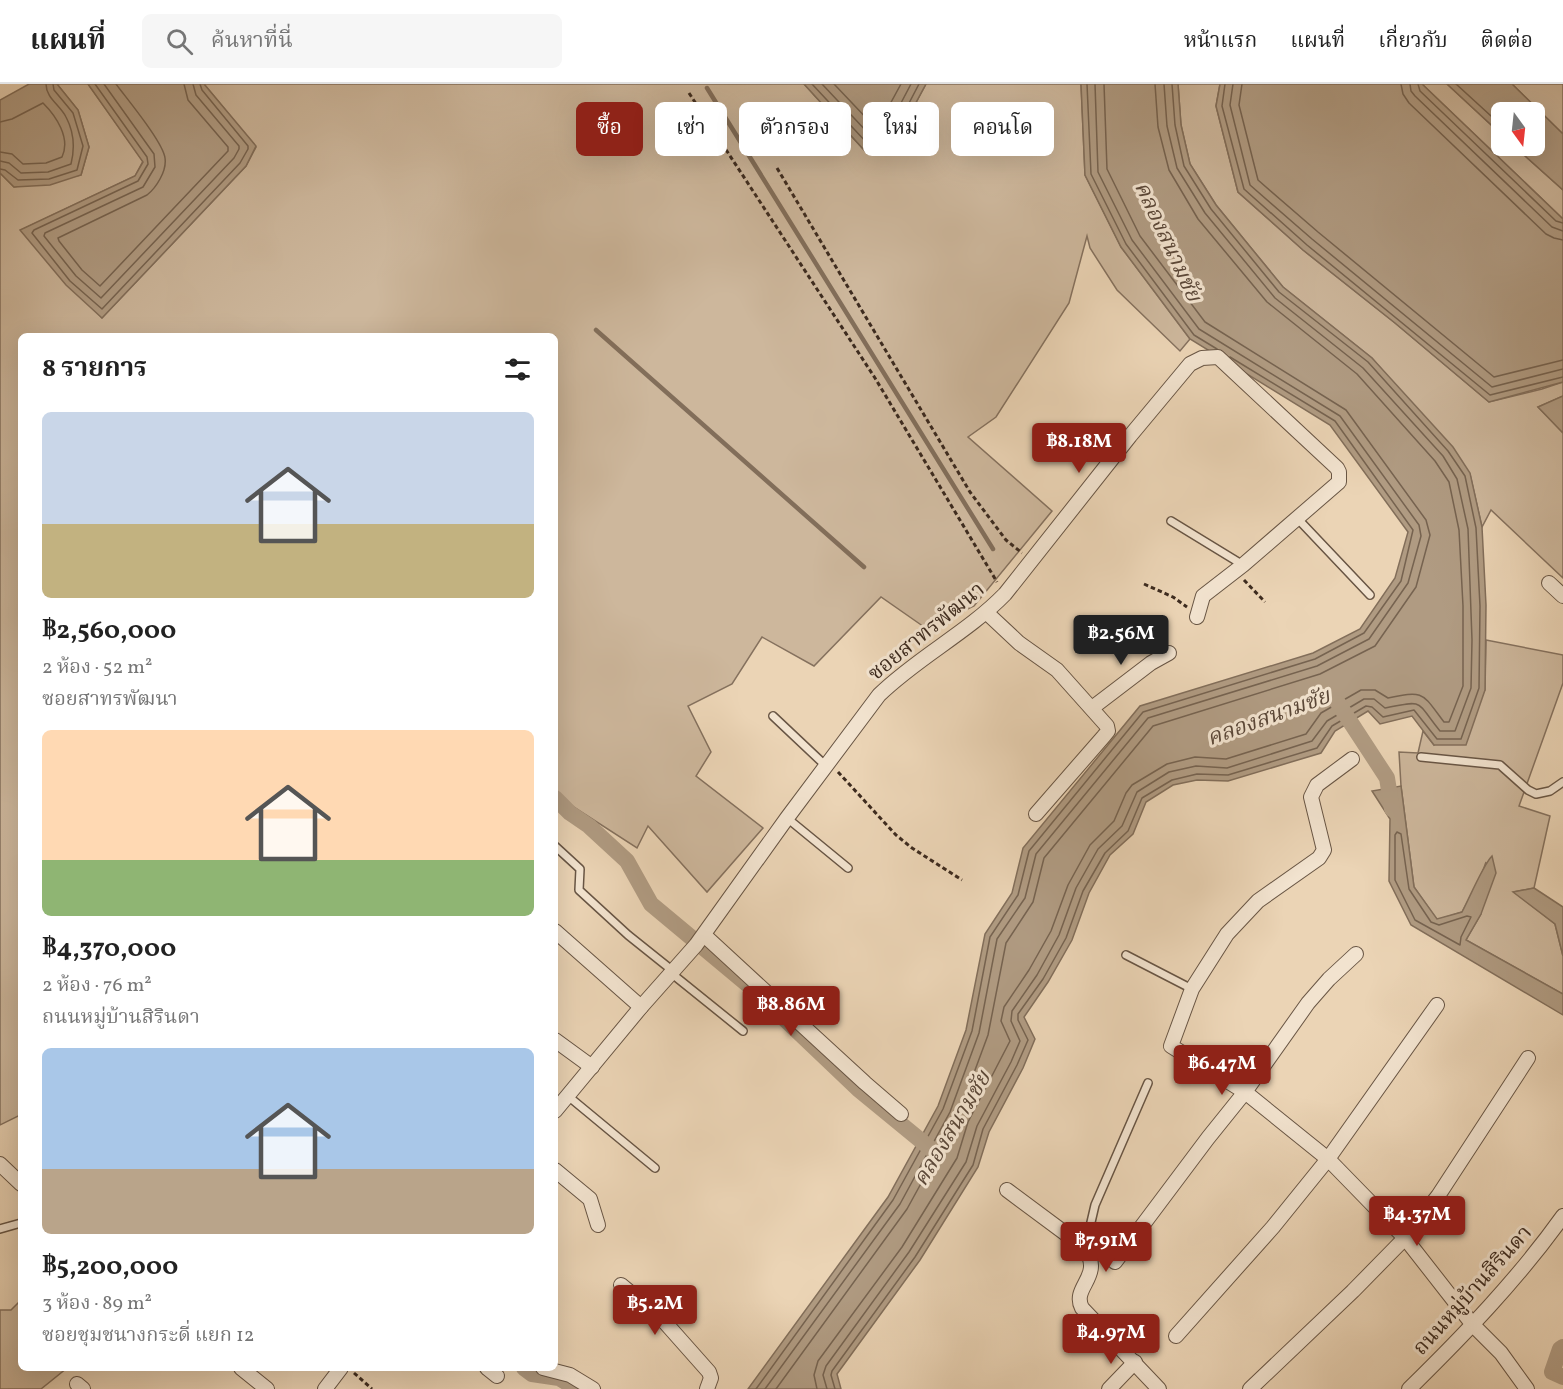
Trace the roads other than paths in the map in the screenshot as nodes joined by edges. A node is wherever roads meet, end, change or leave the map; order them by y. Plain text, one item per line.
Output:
1 (1297, 518) junction
2 (1171, 521) dead end
3 (1240, 568) junction
4 (1549, 583) dead end
5 (1370, 595) dead end
6 (1563, 596) edge
7 (987, 613) junction
8 (1197, 617) road end
9 (1169, 653) dead end
10 (1092, 708) junction
11 (773, 716) dead end
12 (1421, 757) dead end
13 (1352, 759) dead end
14 (827, 764) junction
15 (1563, 782) edge
16 (1036, 814) dead end
17 (787, 818) junction
18 (558, 849) edge
19 (848, 868) dead end
20 (558, 934) edge
21 (700, 939) junction
22 (1356, 954) dead end
23 (1125, 955) dead end
24 (672, 972) junction
25 (1191, 989) junction
26 (1437, 1005) dead end
27 (641, 1007) junction
28 (743, 1031) dead end
29 (558, 1042) edge
30 (1528, 1058) dead end
31 (592, 1066) junction
32 (1148, 1083) dead end
33 (1245, 1092) junction
34 (568, 1095) junction
35 (558, 1107) edge
36 (901, 1114) dead end
37 (1328, 1159) junction
38 (0, 1164) edge
39 (655, 1168) dead end
40 (558, 1172) edge
41 (18, 1181) edge
42 (1007, 1190) dead end
43 (1563, 1216) edge
44 (18, 1224) edge
45 (598, 1225) dead end
46 (0, 1229) edge
47 (1405, 1238) junction
48 (1085, 1248) junction
49 (1115, 1262) dead end
50 (621, 1285) dead end
51 (1473, 1325) junction
52 (1176, 1336) dead end
53 (1135, 1362) junction
54 (245, 1371) edge
55 (339, 1371) edge
56 (555, 1371) edge
57 (267, 1389) edge
58 (325, 1389) edge
59 (593, 1389) edge
60 (707, 1389) edge
61 (1109, 1389) edge
62 (1159, 1389) edge
63 (1250, 1389) edge
64 (1409, 1389) edge
65 (1527, 1389) edge

1 - 3 street, ซอยสาทรพัฒนา
1 - 5 lane
1 - 7 street, ซอยสาทรพัฒนา
2 - 3 lane
3 - 8 street, ซอยสาทรพัฒนา
4 - 6 street
7 - 10 street
7 - 14 street, ซอยสาทรพัฒนา
9 - 10 street
10 - 16 street
11 - 14 lane
12 - 15 lane
13 - 25 street
14 - 17 street, ซอยสาทรพัฒนา
17 - 19 lane
17 - 21 street, ซอยสาทรพัฒนา
18 - 24 lane
20 - 27 street
21 - 24 street, ซอยสาทรพัฒนา
21 - 36 street
22 - 33 street
23 - 25 lane
24 - 27 street, ซอยสาทรพัฒนา
24 - 28 lane
25 - 33 street
26 - 37 street
27 - 31 street, ซอยสาทรพัฒนา
29 - 31 street
30 - 47 street
31 - 34 street, ซอยสาทรพัฒนา
32 - 48 lane
33 - 37 street
33 - 49 street
34 - 35 street, ซอยสาทรพัฒนา
34 - 39 lane
37 - 47 street
37 - 52 street
38 - 41 street
40 - 45 street
42 - 48 street
43 - 51 street, ถนนหมู่บ้านสิรินดา
44 - 46 lane
47 - 51 street
47 - 63 street
48 - 53 street
50 - 60 street
51 - 64 street, ถนนหมู่บ้านสิรินดา
51 - 65 street
53 - 61 street
53 - 62 street
54 - 57 street
55 - 58 street
56 - 59 street

